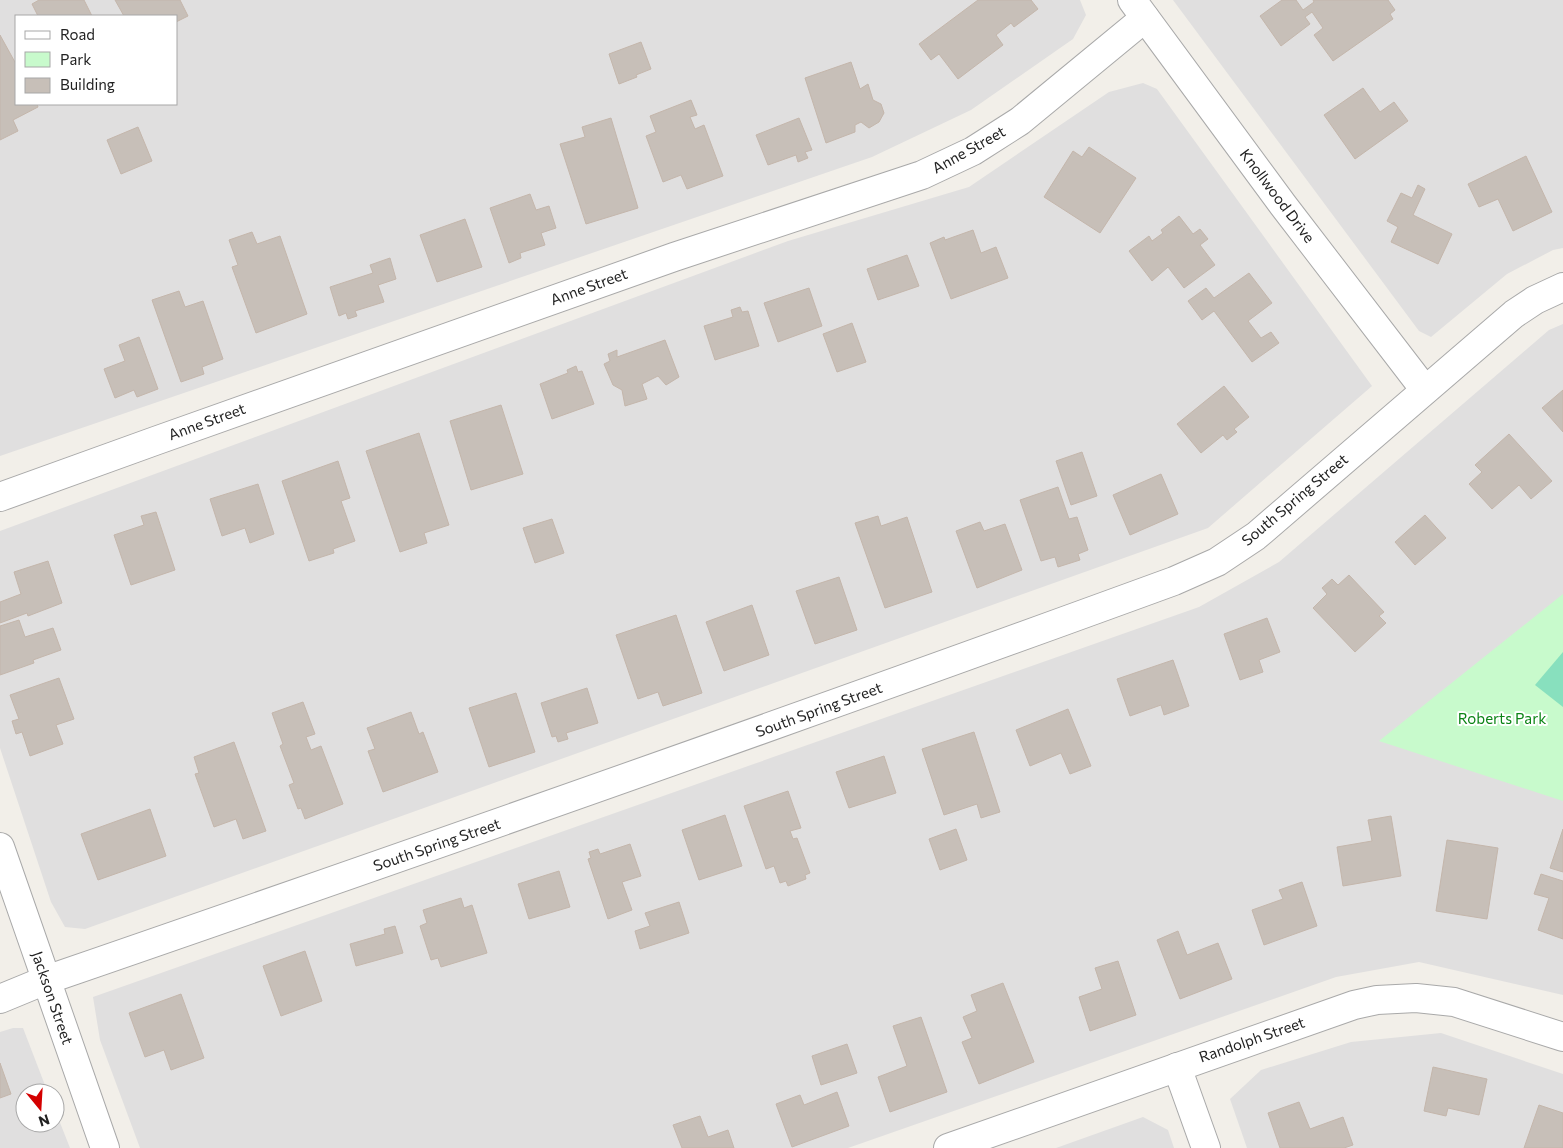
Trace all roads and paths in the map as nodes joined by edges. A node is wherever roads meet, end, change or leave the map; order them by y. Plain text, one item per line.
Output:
1 (1138, 9) edge
2 (1563, 287) edge
3 (1425, 390) junction
4 (0, 498) edge
5 (0, 848) edge
6 (46, 980) junction
7 (0, 999) edge
8 (1563, 1037) edge
9 (1177, 1067) junction
10 (105, 1148) edge
11 (948, 1148) edge
12 (1206, 1148) edge

1 - 3 street, Knollwood Drive
1 - 4 street, Anne Street
2 - 3 street, South Spring Street
3 - 6 street, South Spring Street
5 - 6 street, Jackson Street
6 - 7 street, South Spring Street
6 - 10 street, Jackson Street
8 - 9 street, Randolph Street
9 - 11 street, Randolph Street
9 - 12 street

